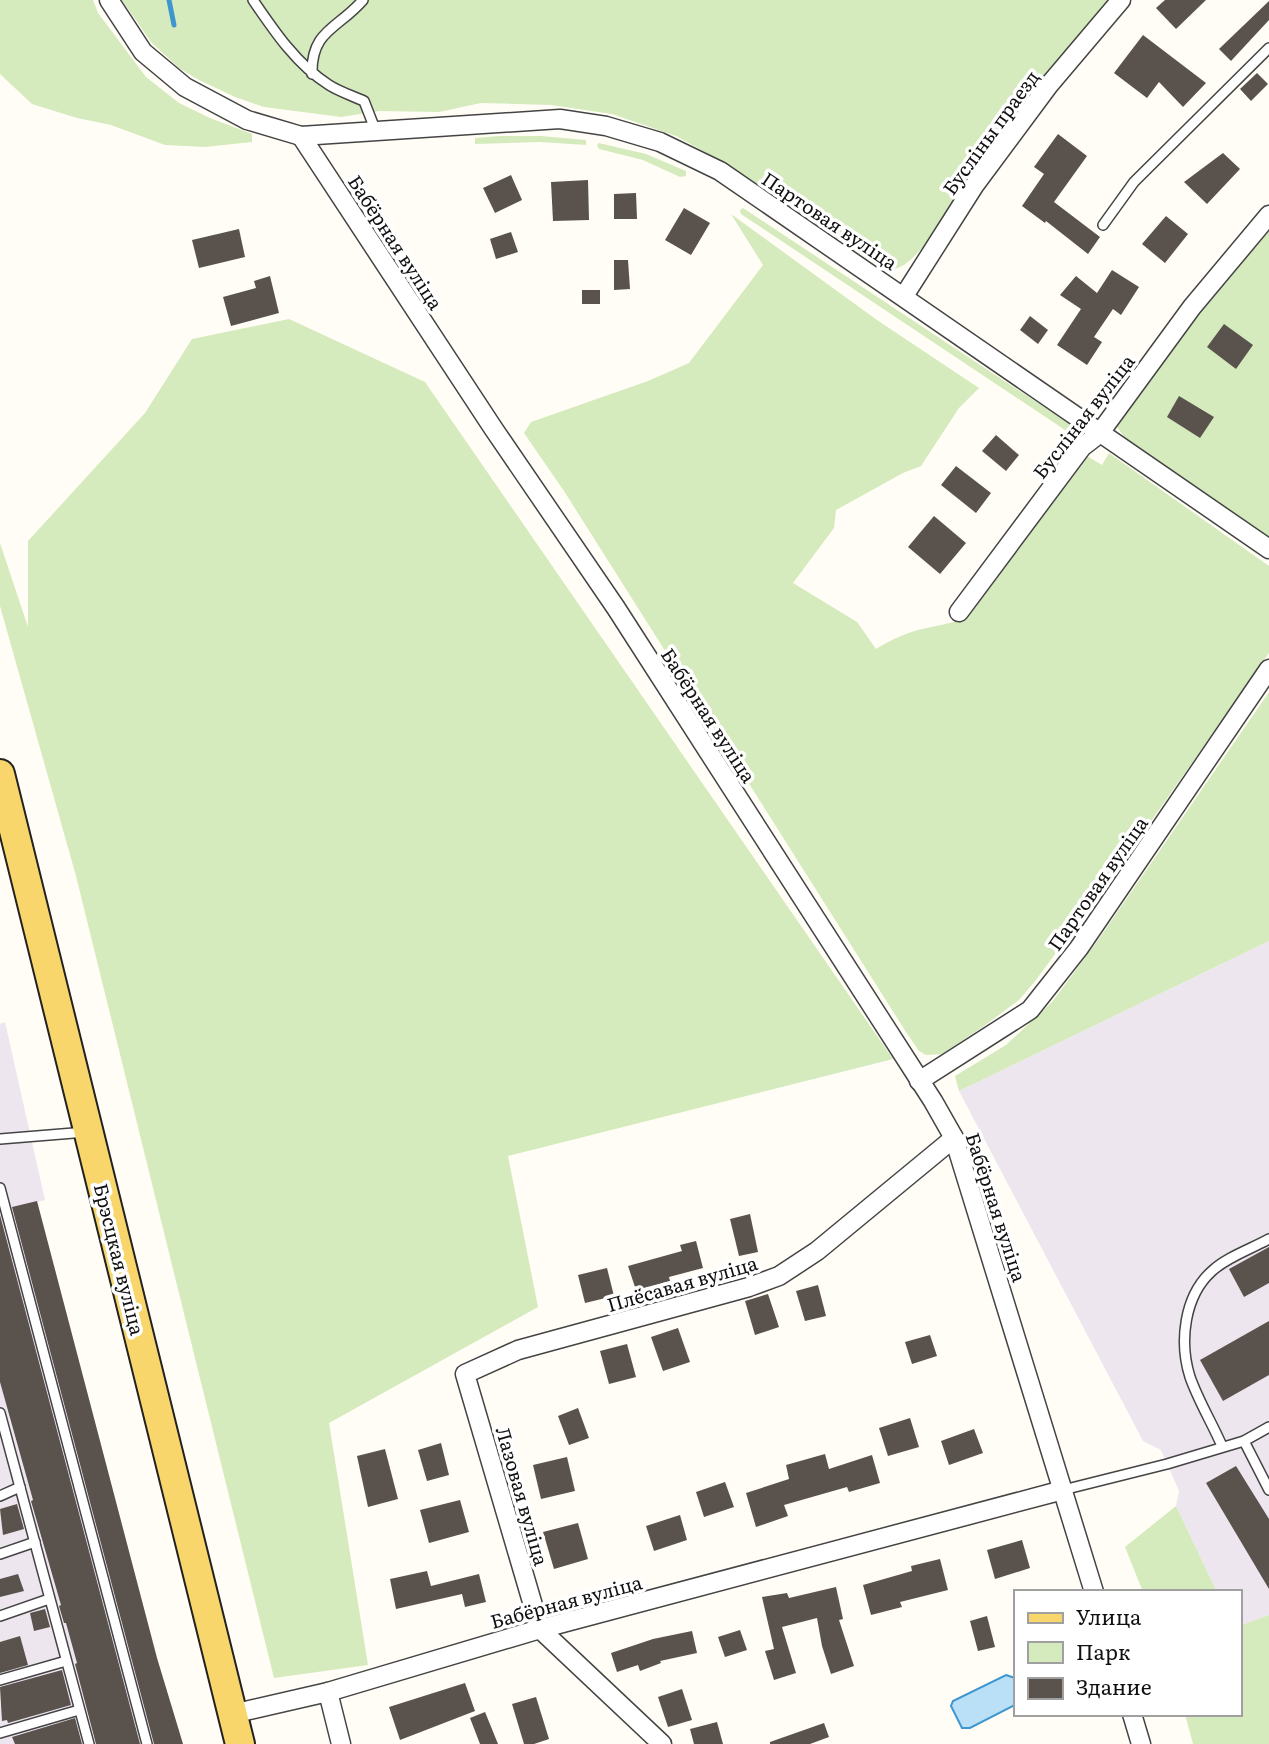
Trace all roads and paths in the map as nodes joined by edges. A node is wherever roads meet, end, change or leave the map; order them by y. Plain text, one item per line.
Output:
1 (109, 0) edge
2 (253, 0) edge
3 (363, 0) edge
4 (1121, 0) edge
5 (1269, 48) edge
6 (312, 74) junction
7 (374, 129) junction
8 (300, 136) junction
9 (1269, 215) edge
10 (1103, 225) dead end
11 (904, 296) junction
12 (1099, 434) junction
13 (1269, 549) edge
14 (959, 612) dead end
15 (1269, 668) edge
16 (0, 774) edge
17 (919, 1081) junction
18 (88, 1132) junction
19 (954, 1138) junction
20 (0, 1139) edge
21 (0, 1188) edge
22 (1269, 1239) edge
23 (465, 1374) joint
24 (0, 1413) edge
25 (1269, 1427) edge
26 (3, 1435) edge
27 (1244, 1441) junction
28 (1222, 1446) junction
29 (20, 1487) junction
30 (1063, 1490) junction
31 (1269, 1490) edge
32 (0, 1496) edge
33 (34, 1542) junction
34 (0, 1554) edge
35 (1093, 1590) edge
36 (50, 1599) junction
37 (0, 1616) edge
38 (540, 1629) junction
39 (66, 1661) junction
40 (0, 1680) edge
41 (328, 1692) junction
42 (79, 1710) junction
43 (232, 1714) junction
44 (1133, 1716) edge
45 (0, 1733) edge
46 (89, 1744) edge
47 (147, 1744) edge
48 (240, 1744) edge
49 (341, 1744) edge
50 (662, 1744) edge
51 (1141, 1744) edge

1 - 8 street
2 - 6 lane
3 - 6 lane
4 - 11 street, Бусліны праезд
5 - 10 lane
6 - 7 lane
7 - 8 street, Партовая вуліца
7 - 11 street, Партовая вуліца
8 - 17 street, Бабёрная вуліца
9 - 12 street, Бусліная вуліца
11 - 12 street, Партовая вуліца
12 - 13 street, Партовая вуліца
12 - 14 street, Бусліная вуліца
15 - 17 street, Партовая вуліца
16 - 18 main road, Брэсцкая вуліца
17 - 19 street, Бабёрная вуліца
18 - 20 lane
18 - 43 main road, Брэсцкая вуліца
19 - 23 street, Плёсавая вуліца
19 - 30 street, Бабёрная вуліца
21 - 47 lane
22 - 28 lane
23 - 38 street, Лазовая вуліца
24 - 26 lane
25 - 27 lane
26 - 29 lane
27 - 28 lane
27 - 31 lane
28 - 30 lane
29 - 32 lane
29 - 33 lane
30 - 35 street
30 - 38 street, Бабёрная вуліца
33 - 34 lane
33 - 36 lane
36 - 37 lane
36 - 39 lane
38 - 41 street, Бабёрная вуліца
38 - 50 street
39 - 40 lane
39 - 42 lane
41 - 43 street, Бабёрная вуліца
41 - 49 street
42 - 45 lane
42 - 46 lane
43 - 48 main road, Брэсцкая вуліца
44 - 51 street

